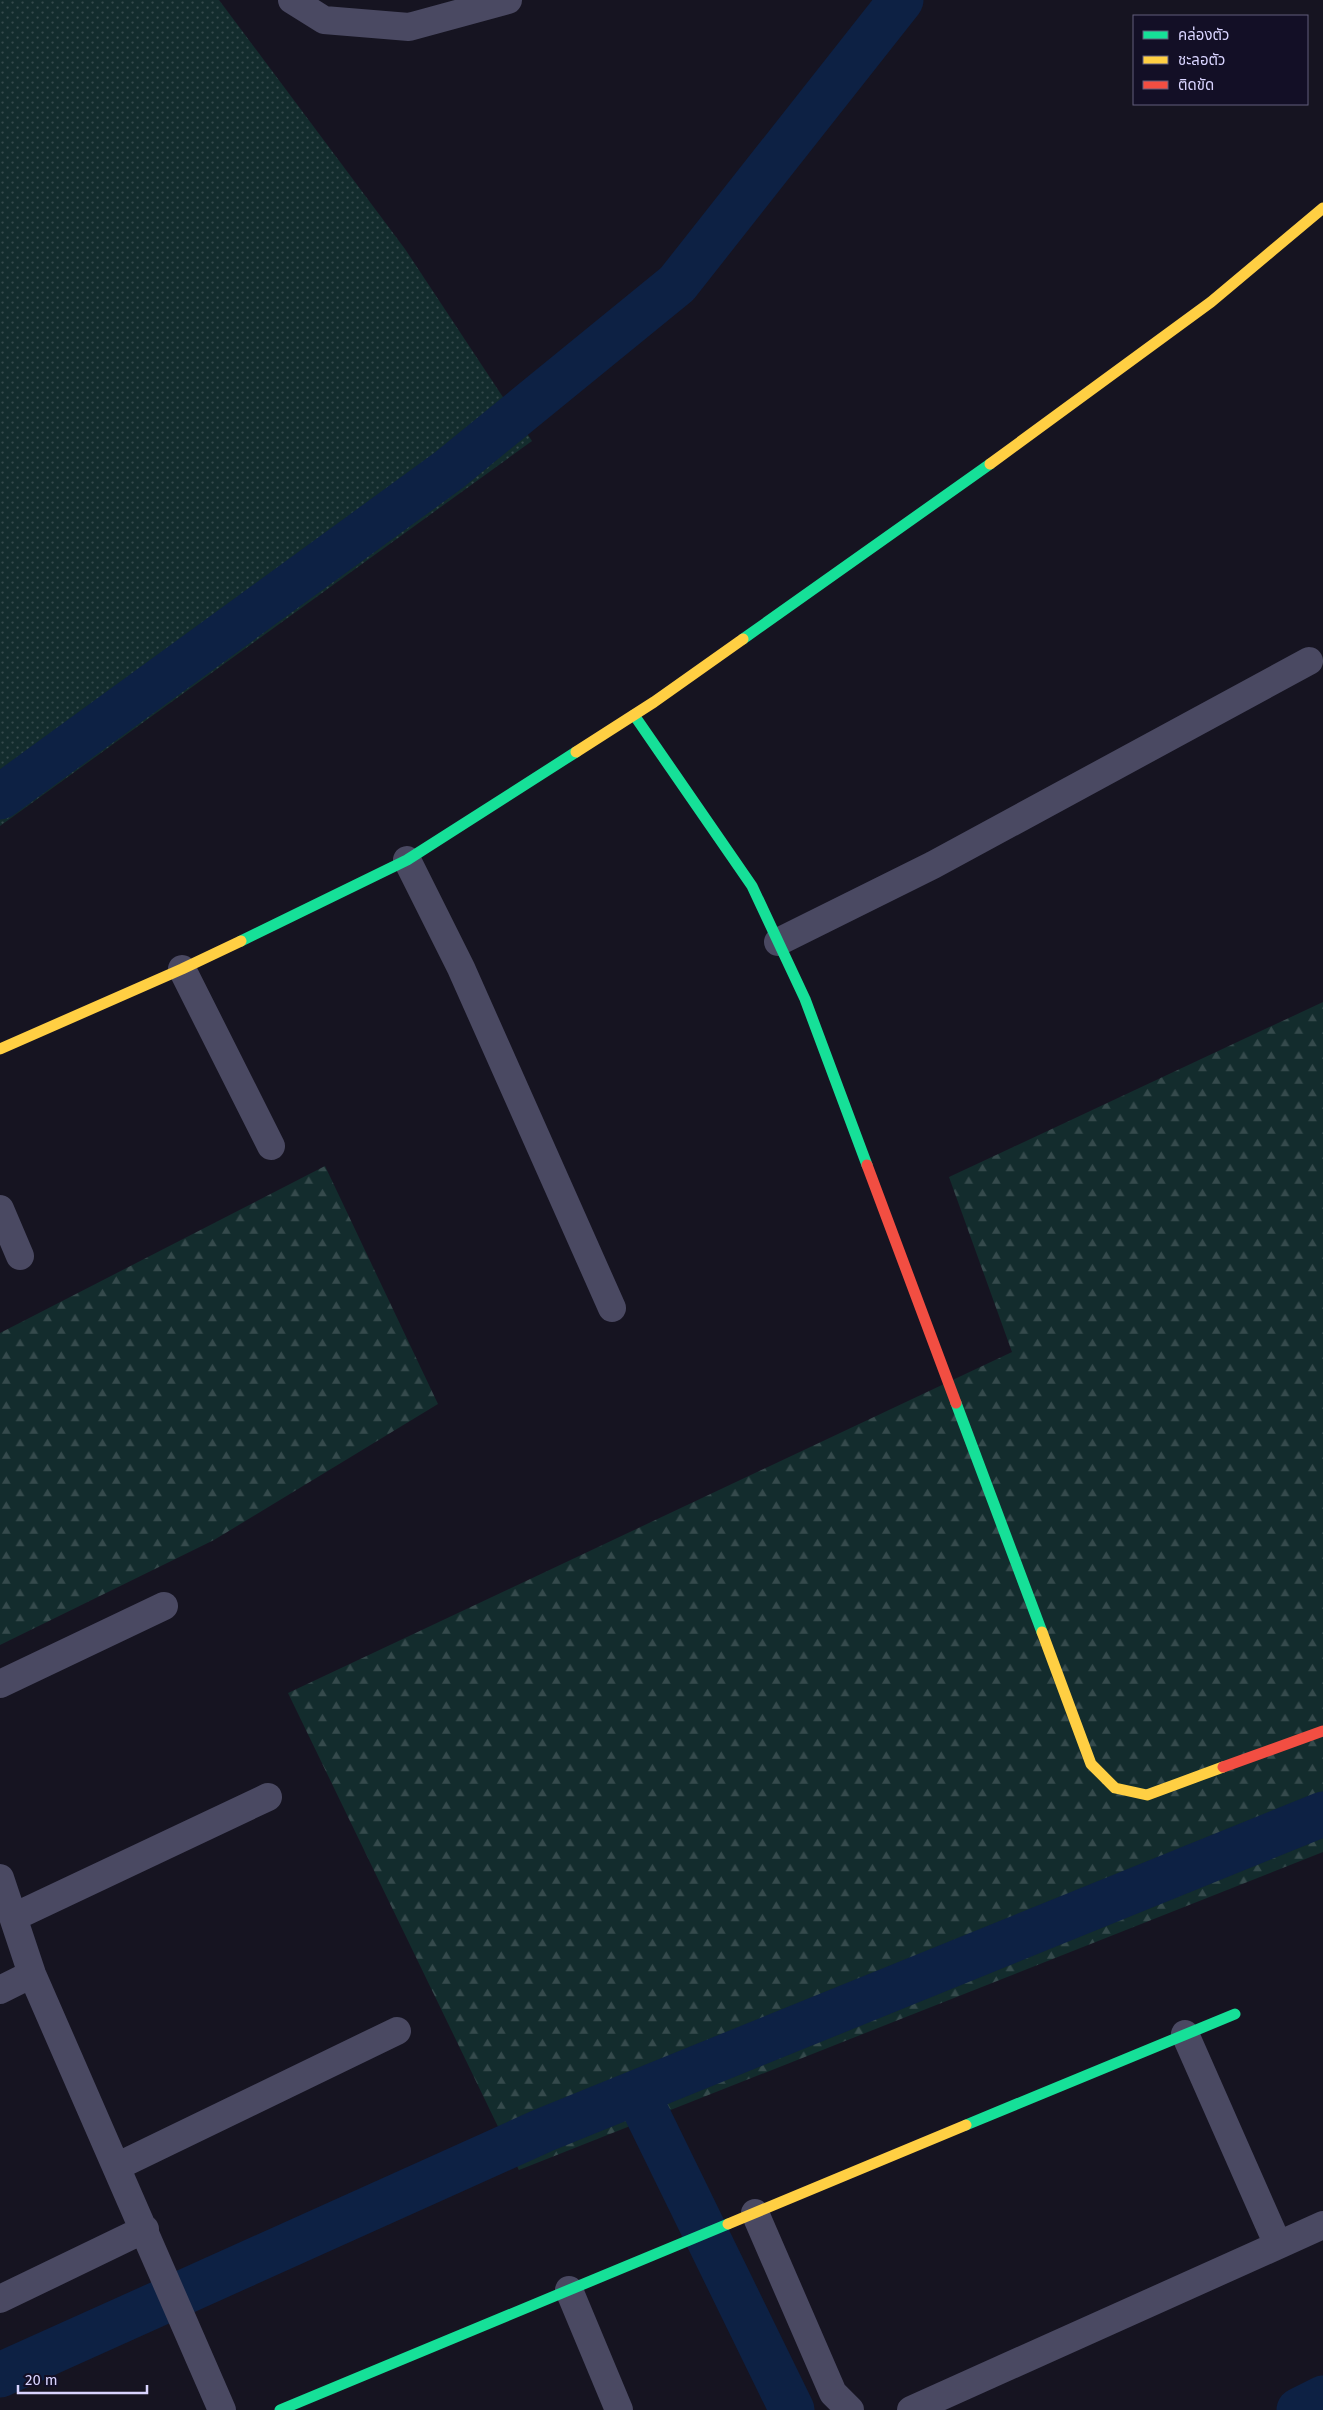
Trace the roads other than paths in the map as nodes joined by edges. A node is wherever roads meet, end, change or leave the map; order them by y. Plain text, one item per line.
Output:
1 (292, 0) edge
2 (508, 0) edge
3 (1323, 208) edge
4 (1309, 661) dead end
5 (634, 715) junction
6 (407, 860) junction
7 (778, 942) junction
8 (182, 969) junction
9 (0, 1049) edge
10 (271, 1146) dead end
11 (0, 1209) edge
12 (20, 1256) dead end
13 (612, 1308) dead end
14 (164, 1606) dead end
15 (0, 1684) edge
16 (1323, 1731) edge
17 (268, 1797) dead end
18 (0, 1878) edge
19 (14, 1917) junction
20 (32, 1974) junction
21 (0, 1990) edge
22 (1235, 2014) dead end
23 (397, 2032) dead end
24 (1185, 2034) junction
25 (116, 2167) junction
26 (755, 2213) junction
27 (1323, 2225) edge
28 (145, 2228) junction
29 (1278, 2245) junction
30 (569, 2290) junction
31 (0, 2299) edge
32 (222, 2410) edge
33 (280, 2410) edge
34 (619, 2410) edge
35 (850, 2410) edge
36 (911, 2410) edge

1 - 2 street
3 - 5 street
4 - 7 street
5 - 6 street
5 - 7 street
6 - 8 street
6 - 13 street
7 - 16 street
8 - 9 street
8 - 10 street
11 - 12 street
14 - 15 street
17 - 19 street
18 - 19 street
19 - 20 street
20 - 21 street
20 - 25 street
22 - 24 street
23 - 25 street
24 - 26 street
24 - 29 street
25 - 28 street
26 - 30 street
26 - 35 street
27 - 29 street
28 - 31 street
28 - 32 street
29 - 36 street
30 - 33 street
30 - 34 street

